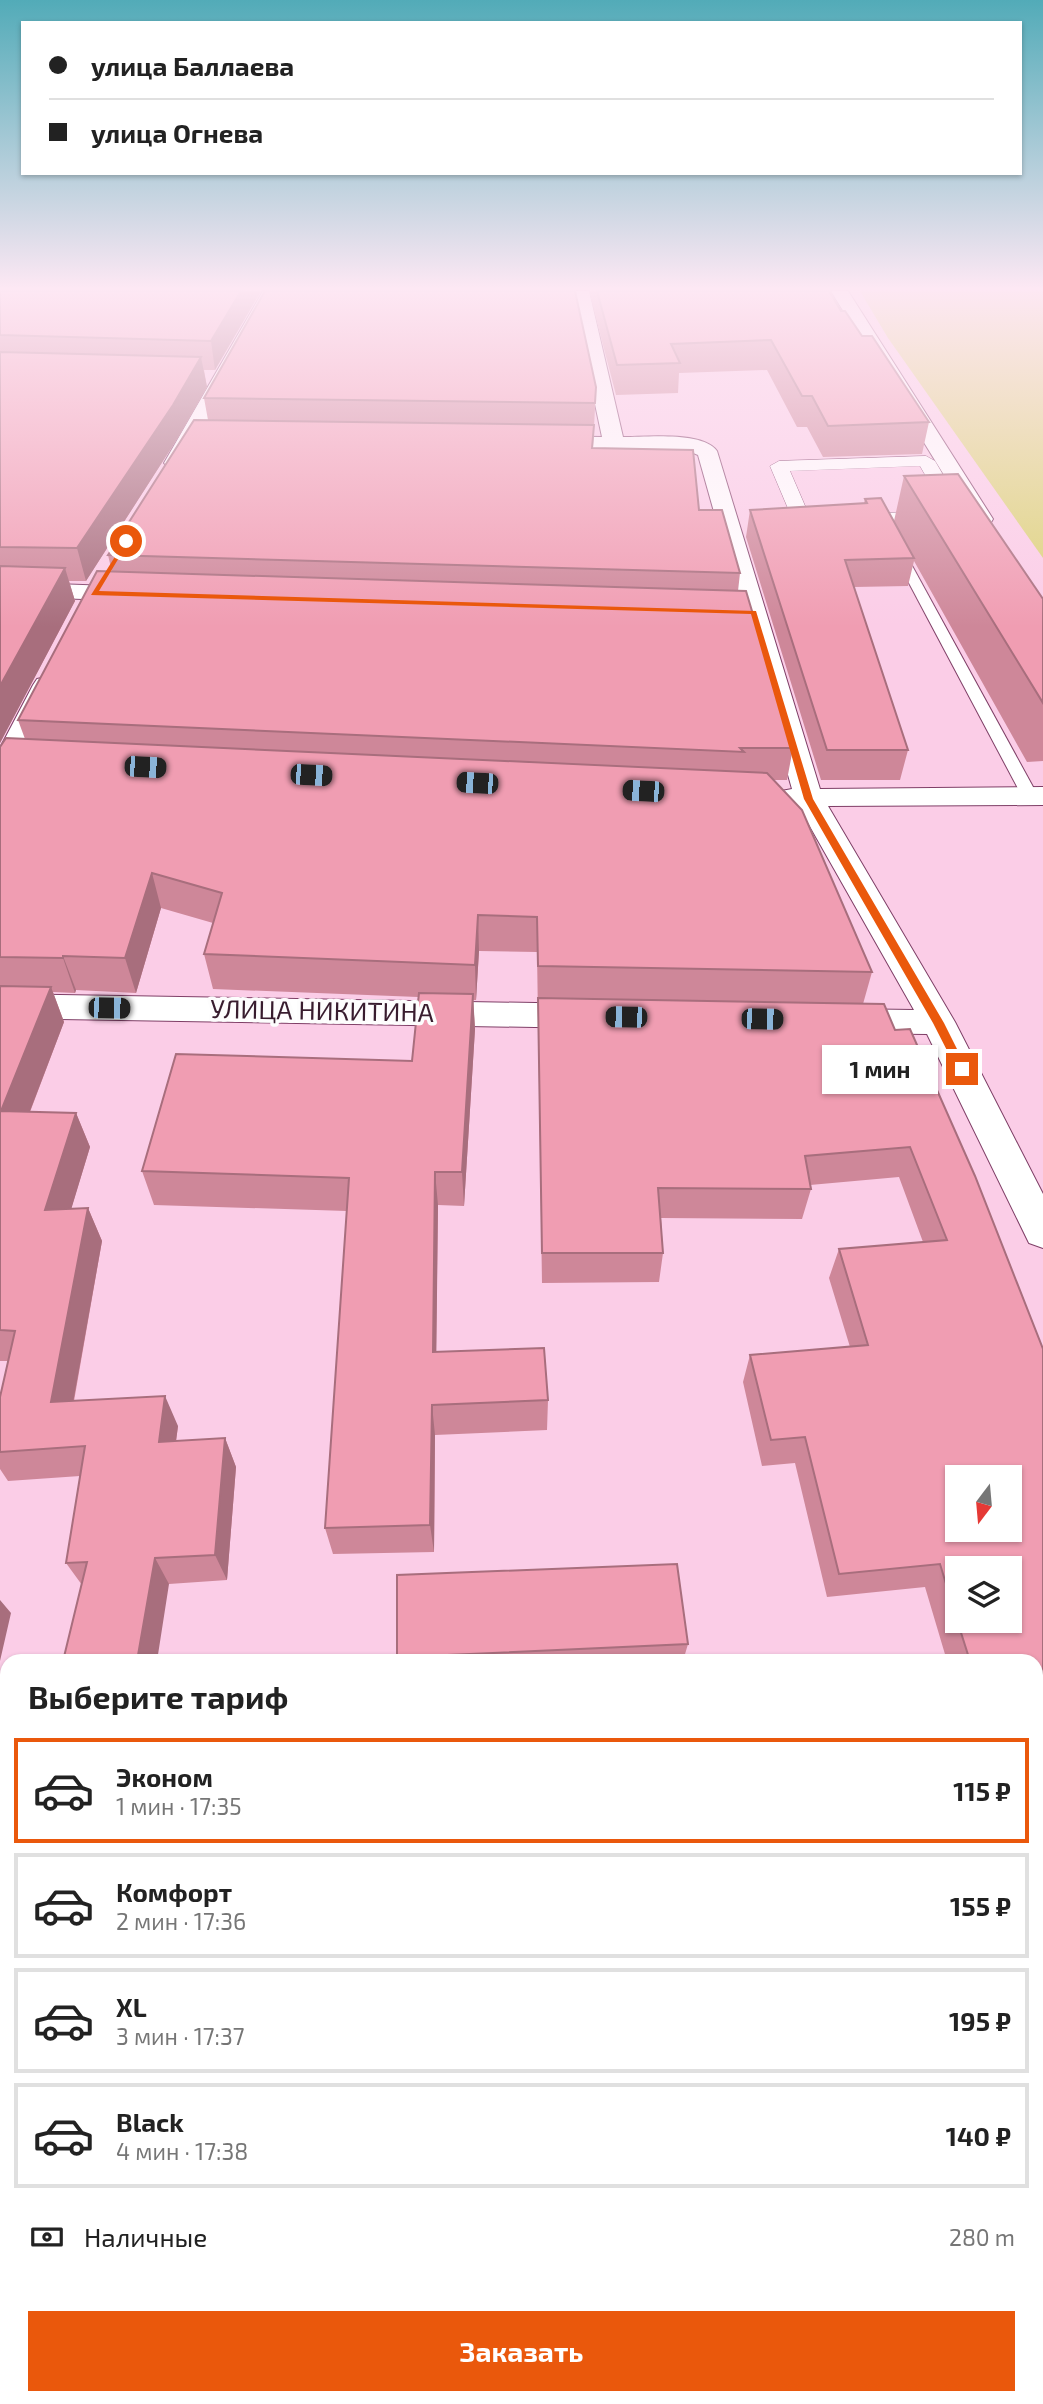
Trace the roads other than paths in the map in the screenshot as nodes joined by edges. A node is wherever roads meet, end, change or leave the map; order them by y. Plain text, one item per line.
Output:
1 (213, 403) edge
2 (605, 403) edge
3 (907, 403) edge
4 (519, 442) edge
5 (614, 443) junction
6 (163, 482) edge
7 (958, 516) joint
8 (884, 524) edge
9 (993, 537) edge
10 (107, 571) edge
11 (0, 589) edge
12 (156, 595) edge
13 (89, 602) junction
14 (726, 611) edge
15 (754, 612) junction
16 (54, 670) edge
17 (11, 765) edge
18 (753, 796) edge
19 (1036, 796) edge
20 (809, 799) junction
21 (0, 1006) edge
22 (622, 1017) edge
23 (802, 1020) edge
24 (939, 1023) junction
25 (1043, 1232) edge

1 - 6 street
2 - 5 street
3 - 9 street
4 - 5 street
5 - 15 street
7 - 7 street
8 - 19 lane
10 - 13 street
11 - 13 street
12 - 13 street
14 - 15 street
15 - 20 street
16 - 17 street
18 - 20 street
19 - 20 street
20 - 24 street
21 - 22 street, УЛИЦА НИКИТИНА
23 - 24 street
24 - 25 street

